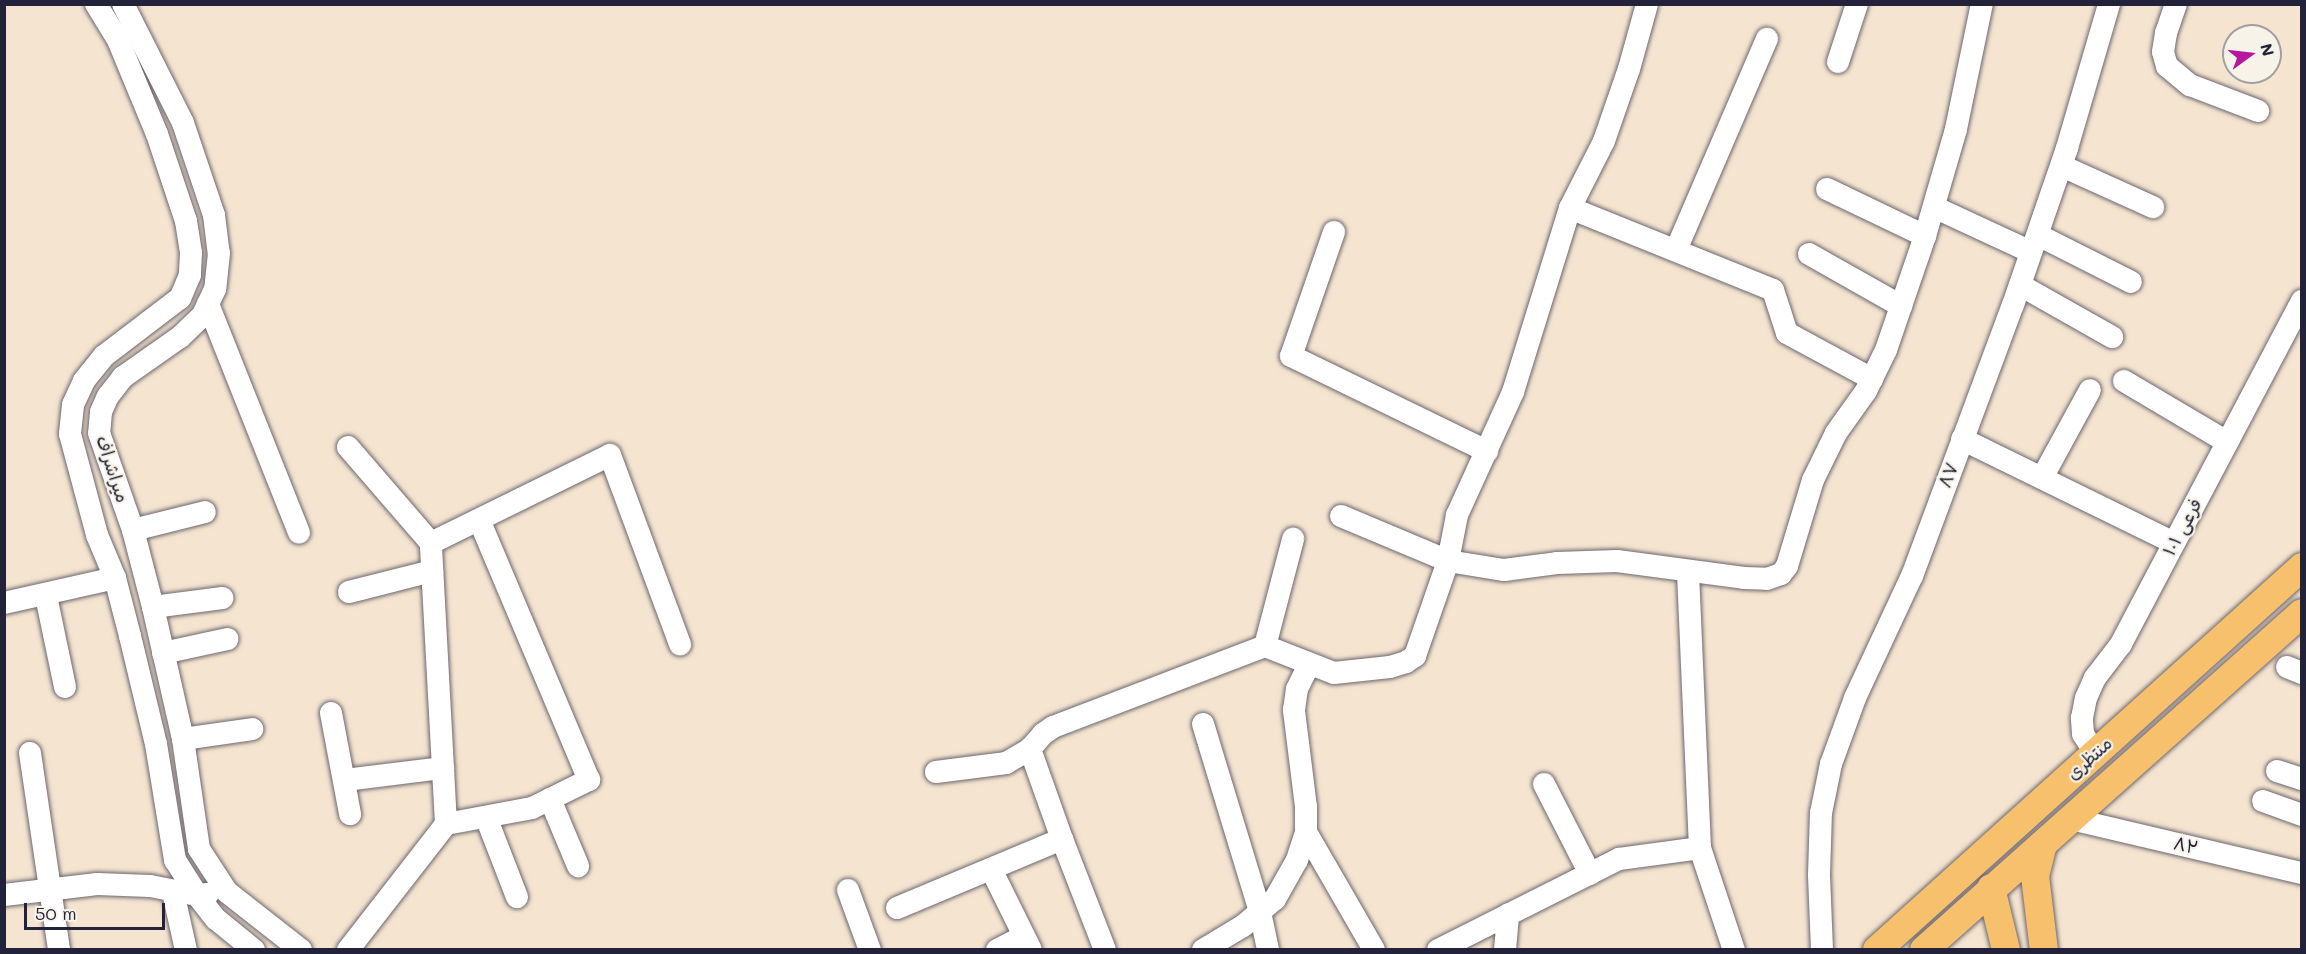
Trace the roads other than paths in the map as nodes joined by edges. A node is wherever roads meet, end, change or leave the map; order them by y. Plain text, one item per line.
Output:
1 (96, 4) edge
2 (123, 4) edge
3 (1647, 4) edge
4 (1857, 4) edge
5 (1982, 4) edge
6 (2109, 4) edge
7 (2176, 4) edge
8 (1767, 39) dead end
9 (1839, 62) dead end
10 (2258, 111) dead end
11 (2062, 166) junction
12 (1827, 189) dead end
13 (1934, 207) junction
14 (2153, 207) dead end
15 (1570, 208) junction
16 (1334, 232) dead end
17 (1926, 236) junction
18 (2035, 244) junction
19 (1676, 250) junction
20 (1809, 254) dead end
21 (2131, 282) dead end
22 (2020, 285) junction
23 (2301, 301) edge
24 (208, 304) junction
25 (1901, 306) junction
26 (2112, 337) dead end
27 (1872, 379) junction
28 (2124, 381) dead end
29 (2090, 390) dead end
30 (1962, 439) junction
31 (2227, 442) junction
32 (348, 447) dead end
33 (1486, 451) junction
34 (2042, 478) junction
35 (205, 512) dead end
36 (1341, 516) dead end
37 (479, 520) junction
38 (133, 530) junction
39 (299, 533) dead end
40 (1293, 539) dead end
41 (431, 543) junction
42 (2174, 543) junction
43 (1448, 561) junction
44 (2301, 567) edge
45 (432, 571) junction
46 (1688, 571) junction
47 (115, 578) junction
48 (349, 592) dead end
49 (46, 596) junction
50 (222, 598) dead end
51 (4, 603) edge
52 (153, 607) junction
53 (2301, 612) edge
54 (158, 630) junction
55 (130, 636) junction
56 (228, 639) dead end
57 (680, 644) dead end
58 (1265, 646) junction
59 (163, 653) junction
60 (1309, 664) junction
61 (65, 687) dead end
62 (331, 713) dead end
63 (1203, 724) dead end
64 (252, 729) dead end
65 (183, 740) junction
66 (1030, 749) junction
67 (30, 753) dead end
68 (2095, 753) junction
69 (443, 768) junction
70 (2277, 771) dead end
71 (936, 772) dead end
72 (2301, 779) edge
73 (345, 780) junction
74 (1544, 784) dead end
75 (550, 799) junction
76 (2263, 801) dead end
77 (350, 814) dead end
78 (2301, 815) edge
79 (486, 817) junction
80 (2071, 819) junction
81 (446, 824) junction
82 (1306, 832) junction
83 (1062, 839) junction
84 (2043, 844) junction
85 (1700, 848) junction
86 (578, 866) dead end
87 (991, 869) junction
88 (2301, 873) edge
89 (1590, 874) junction
90 (51, 888) junction
91 (1991, 888) junction
92 (848, 890) dead end
93 (173, 892) junction
94 (227, 892) junction
95 (4, 895) edge
96 (197, 895) junction
97 (517, 897) dead end
98 (897, 908) dead end
99 (1260, 912) junction
100 (1508, 914) junction
101 (1027, 943) edge
102 (59, 950) edge
103 (186, 950) edge
104 (254, 950) edge
105 (301, 950) edge
106 (348, 950) edge
107 (870, 950) edge
108 (997, 950) edge
109 (1105, 950) edge
110 (1203, 950) edge
111 (1268, 950) edge
112 (1374, 950) edge
113 (1438, 950) edge
114 (1505, 950) edge
115 (1734, 950) edge
116 (1822, 950) edge
117 (1877, 950) edge
118 (1924, 950) edge
119 (2006, 950) edge
120 (2044, 950) edge

1 - 47 street, میراشراف
2 - 24 street, میراشراف
3 - 15 street
4 - 9 street
5 - 13 street
6 - 11 street, ۸۷
7 - 10 street
8 - 19 street
11 - 14 street
11 - 18 street, ۸۷
12 - 17 street
13 - 17 street
13 - 18 street
15 - 19 street
15 - 33 street
16 - 33 street
17 - 25 street
18 - 21 street
18 - 22 street, ۸۷
19 - 27 street
20 - 25 street
22 - 26 street
22 - 30 street, ۸۷
23 - 31 street, فرعی ۱۰۱
24 - 38 street, میراشراف
24 - 39 street
25 - 27 street
27 - 46 street
28 - 31 street
29 - 34 street
30 - 34 street
30 - 116 street, ۸۷
31 - 42 street, فرعی ۱۰۱
32 - 41 street
33 - 43 street
34 - 42 street
35 - 38 street
36 - 43 street
37 - 41 street
37 - 57 street
37 - 75 street
38 - 52 street, میراشراف
40 - 58 street
41 - 45 street
42 - 68 street, فرعی ۱۰۱
43 - 46 street
43 - 60 street
44 - 68 main road, منتظری
45 - 48 street
45 - 69 street
46 - 85 street
47 - 49 street
47 - 55 street, میراشراف
49 - 51 street
49 - 61 street
50 - 52 street
52 - 54 street, میراشراف
53 - 80 main road, منتظری
54 - 55 street
54 - 59 street, میراشراف
55 - 96 street, میراشراف
56 - 59 street
58 - 60 street
58 - 66 street
59 - 65 street, میراشراف
60 - 82 street
62 - 73 street
63 - 99 street
64 - 65 street
65 - 94 street, میراشراف
66 - 71 street
66 - 83 street
67 - 90 street
68 - 117 main road, منتظری
69 - 73 street
69 - 81 street
70 - 72 street
73 - 77 street
74 - 89 street
75 - 79 street
75 - 86 street
76 - 78 street
79 - 81 street
79 - 97 street
80 - 84 main road, منتظری
80 - 88 street, ۸۲
81 - 106 street
82 - 99 street
82 - 112 street
83 - 87 street
83 - 109 street
84 - 91 main road, منتظری
84 - 120 main road
85 - 89 street
85 - 115 street
87 - 98 street
87 - 101 street
89 - 100 street
90 - 93 street
90 - 95 street
90 - 102 street
91 - 118 main road, منتظری
91 - 119 main road
92 - 107 street
93 - 96 street
93 - 103 street
94 - 96 street
94 - 105 street, میراشراف
96 - 104 street, میراشراف
99 - 110 street
99 - 111 street
100 - 113 street
100 - 114 street
101 - 108 street

